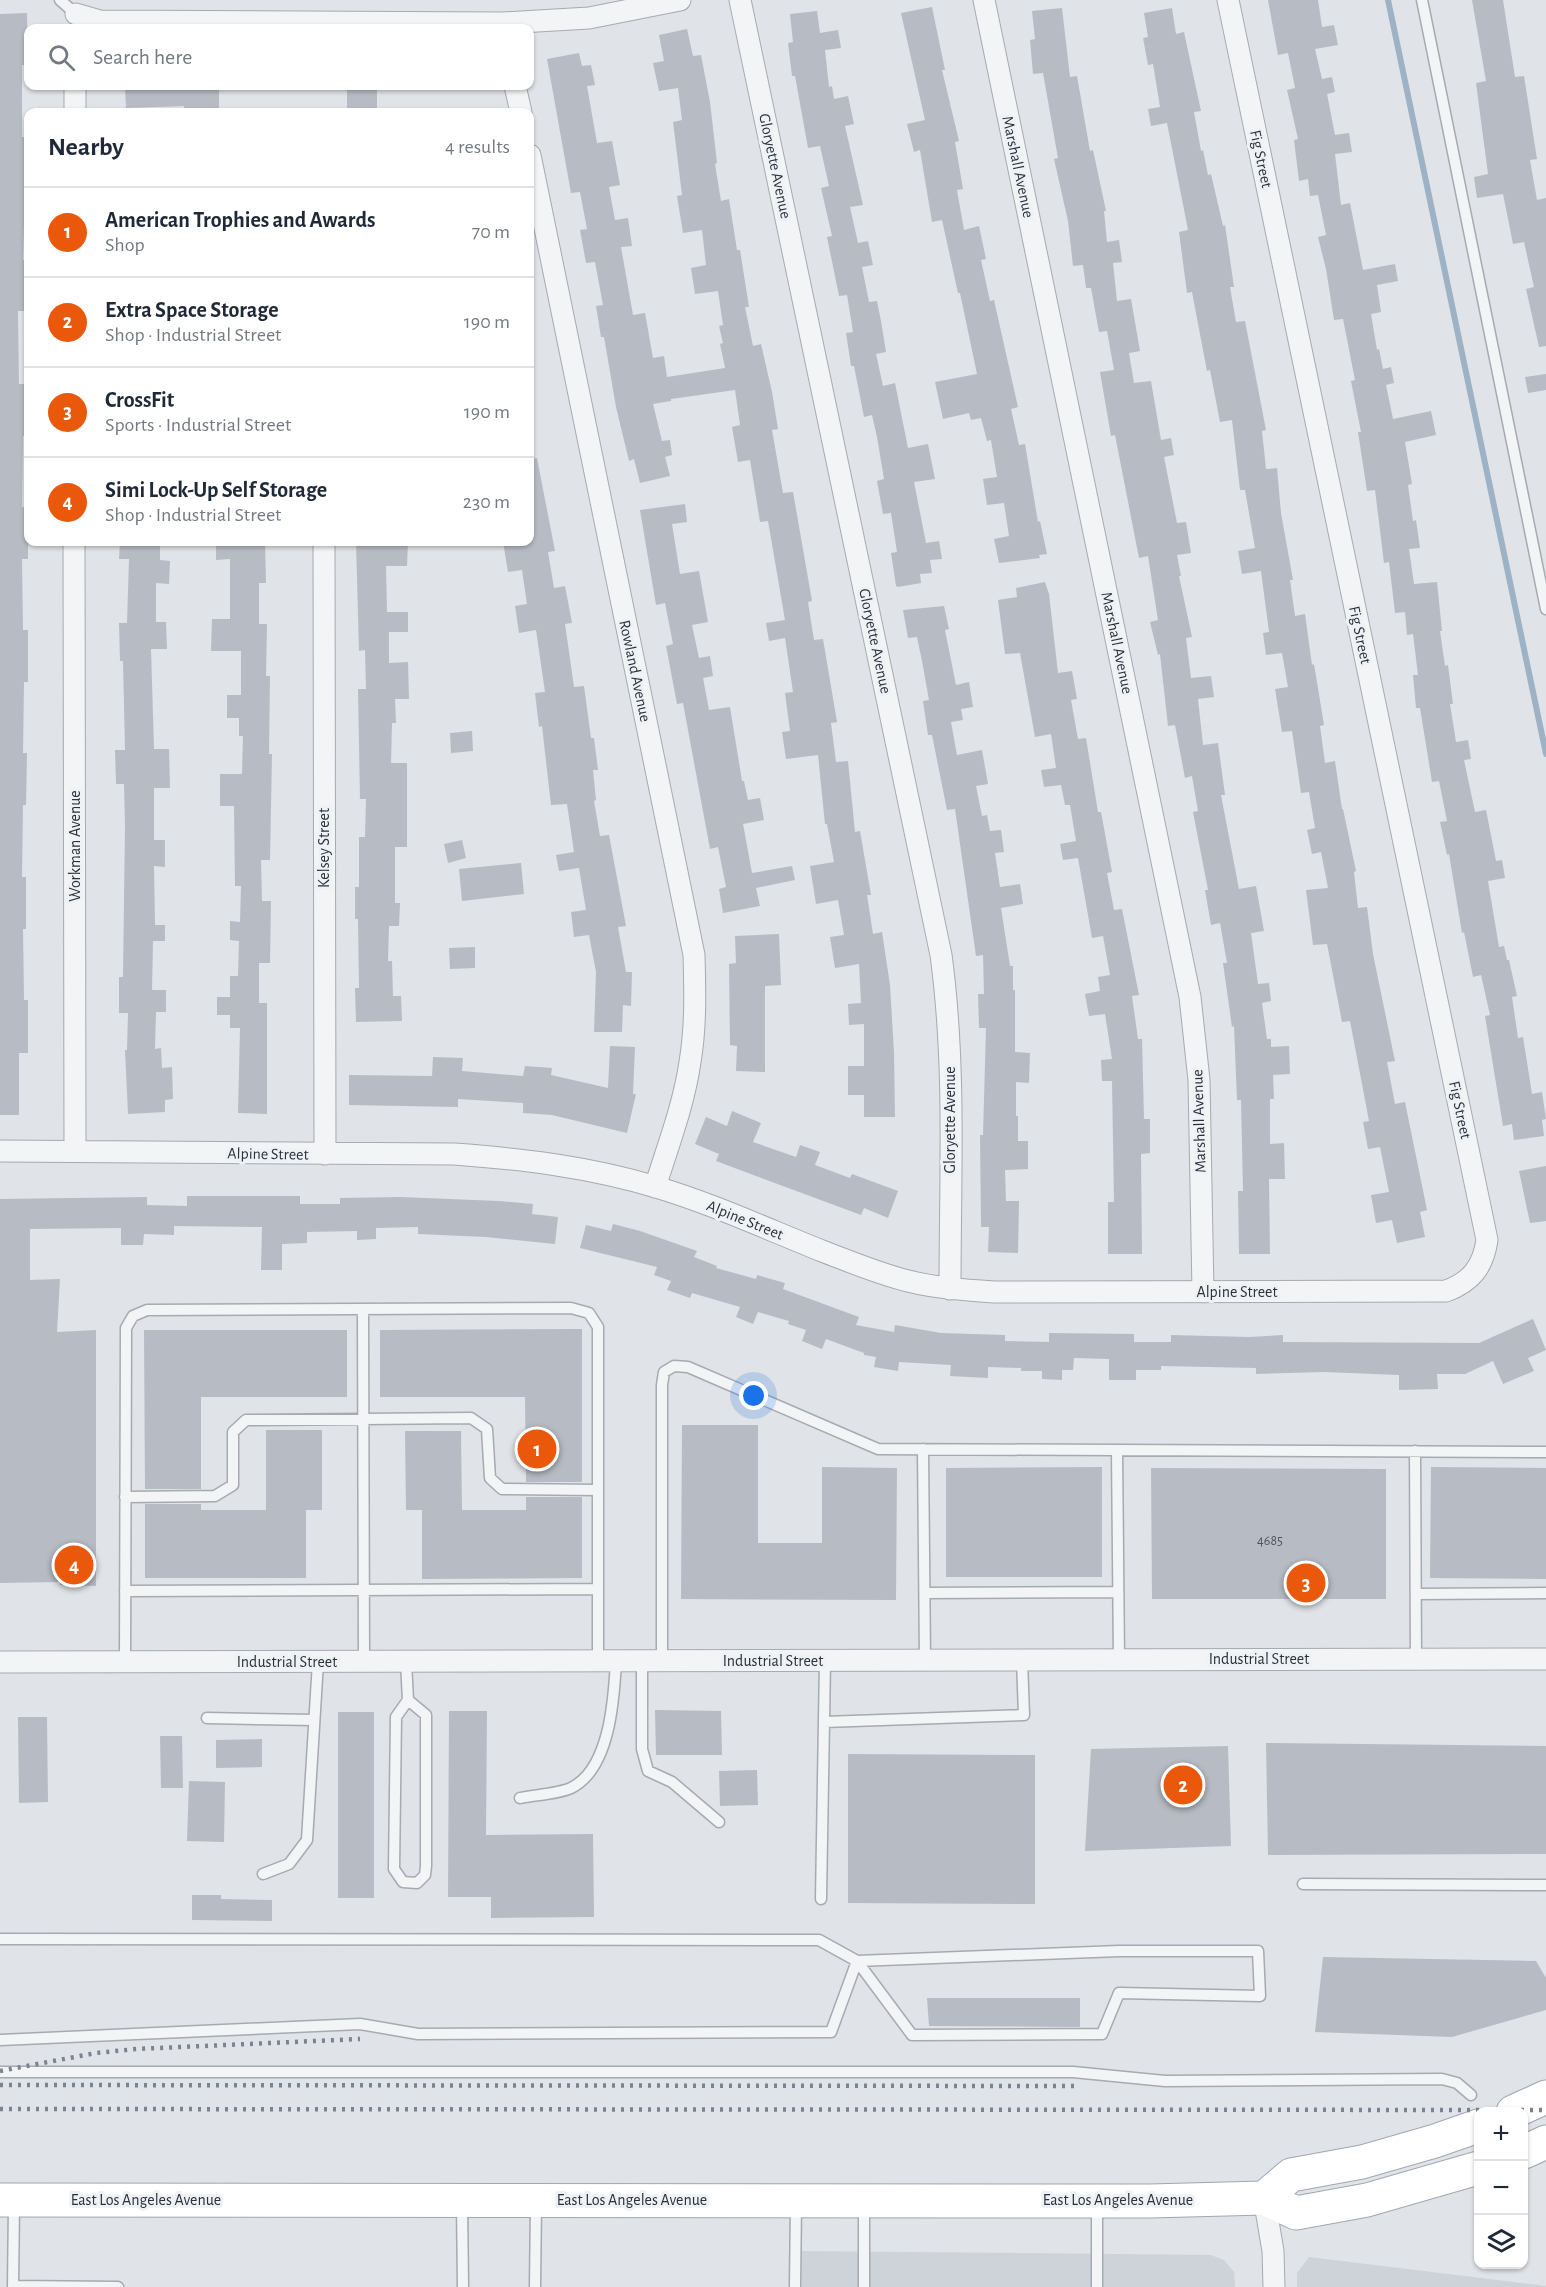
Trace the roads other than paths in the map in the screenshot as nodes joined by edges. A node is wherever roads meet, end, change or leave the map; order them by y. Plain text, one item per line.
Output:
1 (60, 0) edge
2 (680, 0) edge
3 (740, 0) edge
4 (984, 0) edge
5 (1228, 0) edge
6 (1422, 0) edge
7 (76, 14) edge
8 (342, 24) edge
9 (524, 24) edge
10 (75, 90) edge
11 (516, 90) edge
12 (75, 108) edge
13 (520, 108) edge
14 (534, 175) edge
15 (74, 546) edge
16 (324, 546) edge
17 (1546, 609) edge
18 (0, 1151) edge
19 (75, 1151) junction
20 (325, 1154) junction
21 (655, 1187) junction
22 (1479, 1268) joint
23 (950, 1289) junction
24 (1203, 1292) junction
25 (363, 1309) junction
26 (363, 1418) junction
27 (923, 1449) junction
28 (1117, 1450) junction
29 (1415, 1451) junction
30 (1546, 1452) edge
31 (598, 1490) junction
32 (125, 1497) junction
33 (598, 1589) junction
34 (125, 1591) junction
35 (364, 1591) junction
36 (1118, 1592) junction
37 (924, 1593) junction
38 (1546, 1593) edge
39 (1416, 1594) junction
40 (1416, 1659) junction
41 (1546, 1659) edge
42 (925, 1660) junction
43 (1022, 1660) junction
44 (1119, 1660) junction
45 (607, 1661) junction
46 (652, 1661) junction
47 (825, 1661) junction
48 (0, 1662) edge
49 (318, 1662) junction
50 (364, 1662) junction
51 (406, 1662) junction
52 (125, 1663) junction
53 (408, 1700) junction
54 (207, 1718) dead end
55 (314, 1720) junction
56 (824, 1722) junction
57 (520, 1798) dead end
58 (719, 1822) dead end
59 (263, 1874) dead end
60 (1303, 1884) dead end
61 (1546, 1885) edge
62 (821, 1899) dead end
63 (0, 1939) edge
64 (857, 1961) junction
65 (0, 2040) edge
66 (0, 2072) edge
67 (1546, 2097) edge
68 (1524, 2107) edge
69 (1474, 2109) edge
70 (1474, 2111) edge
71 (1546, 2142) edge
72 (1528, 2150) edge
73 (1474, 2169) edge
74 (1264, 2198) junction
75 (462, 2200) junction
76 (536, 2200) junction
77 (796, 2200) junction
78 (864, 2200) junction
79 (7, 2201) edge
80 (1097, 2201) junction
81 (13, 2286) edge
82 (118, 2287) edge
83 (463, 2287) edge
84 (535, 2287) edge
85 (795, 2287) edge
86 (864, 2287) edge
87 (1097, 2287) edge
88 (1274, 2287) edge

1 - 7 lane
2 - 9 street
3 - 23 street, Gloryette Avenue
4 - 24 street, Marshall Avenue
5 - 22 street, Fig Street
6 - 17 lane
7 - 8 street
10 - 12 street
11 - 13 street
14 - 21 street, Rowland Avenue
15 - 19 street, Workman Avenue
16 - 20 street, Kelsey Street
18 - 19 street, Alpine Street
19 - 20 street, Alpine Street
20 - 21 street, Alpine Street
21 - 23 street, Alpine Street
22 - 24 street, Alpine Street
23 - 24 street, Alpine Street
25 - 26 lane
25 - 31 lane
25 - 32 lane
26 - 31 lane
26 - 32 lane
26 - 35 lane
27 - 28 lane
27 - 37 lane
27 - 46 lane
28 - 29 lane
28 - 36 lane
29 - 30 lane
29 - 39 lane
31 - 33 lane
32 - 34 lane
33 - 35 lane
33 - 45 lane
34 - 35 lane
34 - 52 lane
35 - 50 lane
36 - 37 lane
36 - 44 lane
37 - 42 lane
38 - 39 lane
39 - 40 lane
40 - 41 street, Industrial Street
40 - 44 street, Industrial Street
42 - 43 street, Industrial Street
42 - 47 street, Industrial Street
43 - 44 street, Industrial Street
43 - 56 lane
45 - 46 street, Industrial Street
45 - 51 street, Industrial Street
45 - 57 lane
46 - 47 street, Industrial Street
46 - 58 lane
47 - 56 lane
48 - 52 street, Industrial Street
49 - 50 street, Industrial Street
49 - 52 street, Industrial Street
49 - 55 lane
50 - 51 street, Industrial Street
51 - 53 lane
53 - 53 lane
54 - 55 lane
55 - 59 lane
56 - 62 lane
60 - 61 lane
63 - 64 lane
64 - 64 lane
64 - 65 lane
66 - 69 lane
67 - 68 main road
70 - 74 main road
71 - 72 main road
73 - 74 main road, East Los Angeles Avenue
74 - 80 main road, East Los Angeles Avenue
74 - 88 street
75 - 76 main road, East Los Angeles Avenue
75 - 79 main road, East Los Angeles Avenue
75 - 83 lane
76 - 77 main road, East Los Angeles Avenue
76 - 84 lane
77 - 78 main road, East Los Angeles Avenue
77 - 85 lane
78 - 80 main road, East Los Angeles Avenue
78 - 86 lane
79 - 81 lane
80 - 87 lane
81 - 82 lane

